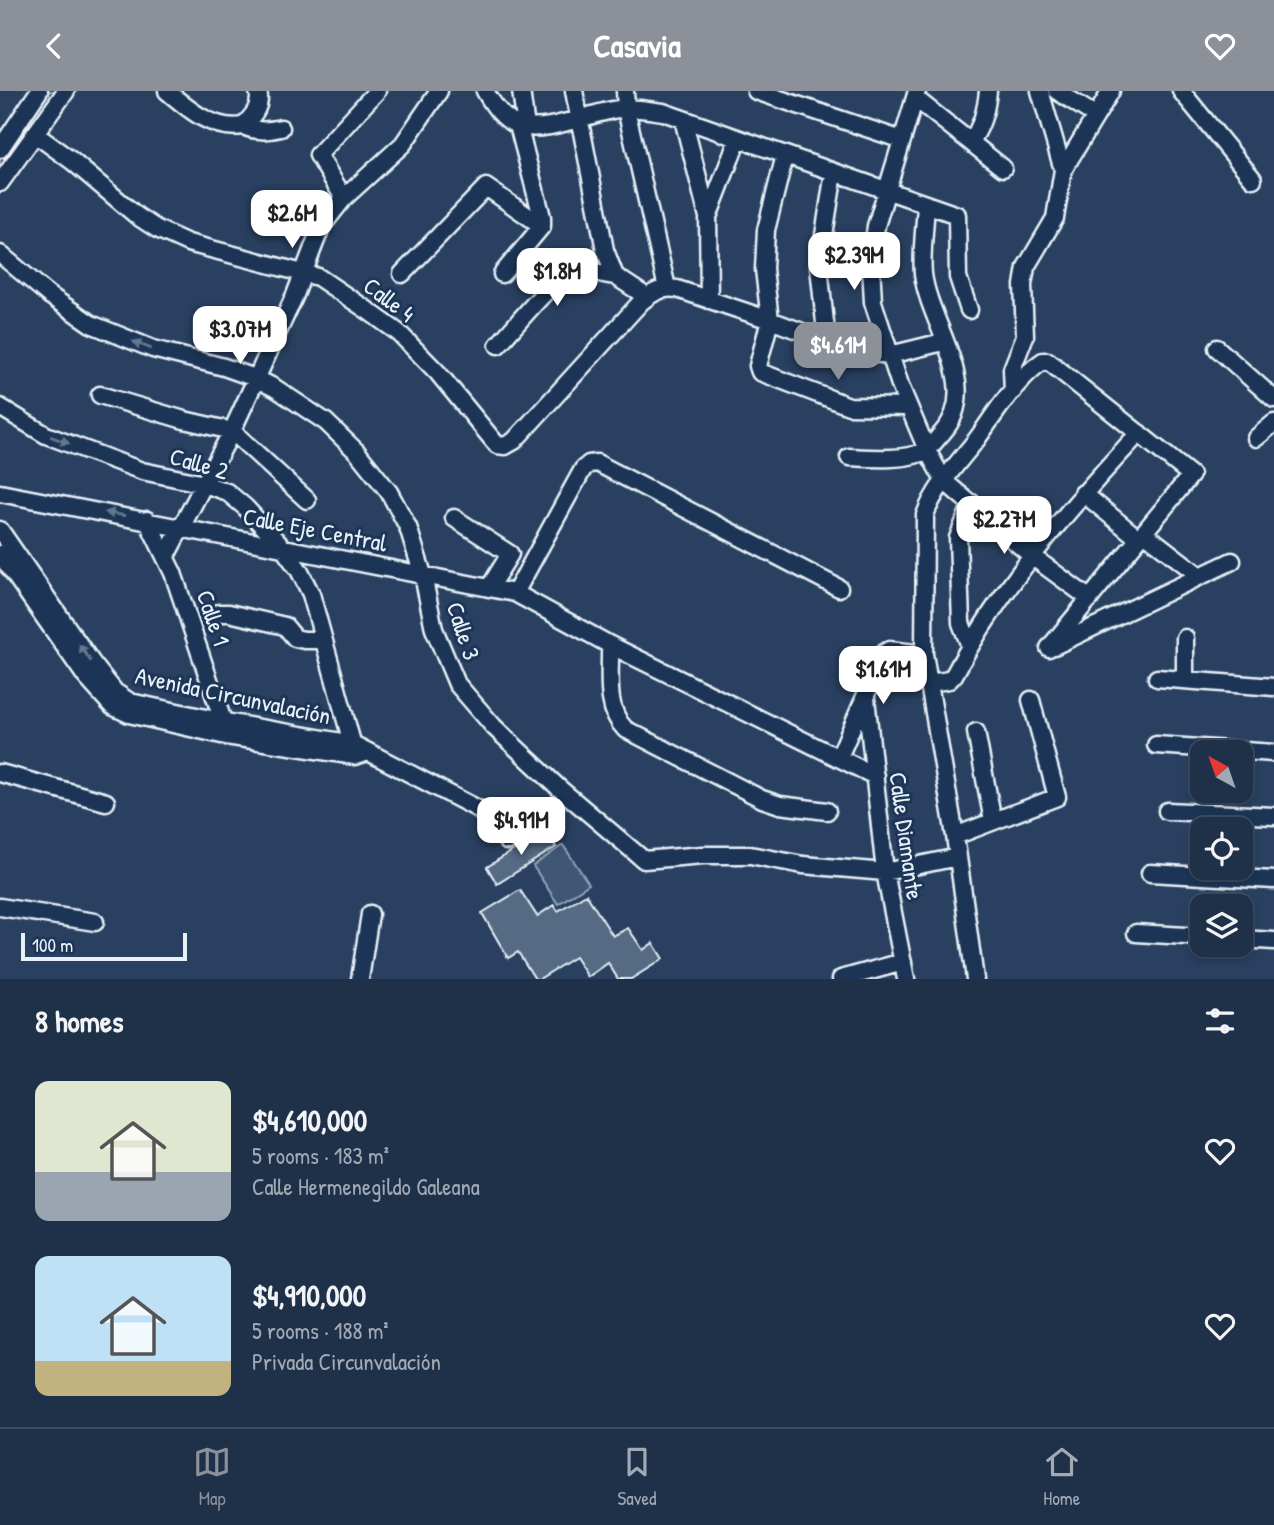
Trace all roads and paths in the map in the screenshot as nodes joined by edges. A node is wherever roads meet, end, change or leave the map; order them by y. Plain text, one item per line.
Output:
1 (39, 91) edge
2 (66, 91) edge
3 (167, 91) edge
4 (377, 91) edge
5 (439, 91) edge
6 (485, 91) edge
7 (521, 91) edge
8 (573, 91) edge
9 (625, 91) edge
10 (756, 91) edge
11 (988, 91) edge
12 (1040, 91) edge
13 (1057, 91) edge
14 (1111, 91) edge
15 (1181, 91) edge
16 (261, 93) edge
17 (916, 94) edge
18 (626, 109) junction
19 (1096, 117) junction
20 (578, 118) junction
21 (683, 119) junction
22 (243, 126) junction
23 (522, 126) junction
24 (281, 128) dead end
25 (35, 134) junction
26 (738, 139) junction
27 (902, 140) junction
28 (971, 142) junction
29 (0, 149) edge
30 (785, 155) junction
31 (1003, 168) dead end
32 (1063, 170) junction
33 (834, 172) junction
34 (1253, 179) dead end
35 (0, 183) edge
36 (887, 191) junction
37 (344, 198) junction
38 (926, 204) junction
39 (708, 217) junction
40 (542, 226) junction
41 (0, 254) edge
42 (304, 272) junction
43 (402, 274) dead end
44 (502, 274) dead end
45 (615, 276) junction
46 (667, 288) junction
47 (647, 297) junction
48 (709, 300) junction
49 (969, 310) dead end
50 (770, 320) junction
51 (827, 341) junction
52 (943, 341) junction
53 (498, 345) dead end
54 (1216, 348) dead end
55 (890, 355) junction
56 (255, 378) junction
57 (1270, 389) edge
58 (1013, 391) junction
59 (100, 395) dead end
60 (0, 407) edge
61 (908, 407) junction
62 (1274, 423) edge
63 (232, 431) junction
64 (1139, 433) junction
65 (1256, 438) dead end
66 (927, 450) junction
67 (849, 457) dead end
68 (944, 481) junction
69 (205, 484) junction
70 (0, 492) edge
71 (1083, 493) junction
72 (307, 501) dead end
73 (971, 503) junction
74 (454, 518) dead end
75 (147, 520) junction
76 (182, 527) junction
77 (0, 530) edge
78 (1141, 536) junction
79 (283, 548) junction
80 (0, 554) edge
81 (166, 556) junction
82 (1033, 557) junction
83 (1232, 561) dead end
84 (423, 575) junction
85 (1200, 576) junction
86 (489, 588) junction
87 (839, 588) dead end
88 (515, 593) junction
89 (1090, 599) junction
90 (219, 613) dead end
91 (1185, 638) dead end
92 (323, 640) junction
93 (610, 645) junction
94 (970, 646) junction
95 (924, 654) junction
96 (1157, 678) dead end
97 (1185, 680) junction
98 (930, 683) junction
99 (1274, 687) edge
100 (866, 698) junction
101 (1031, 699) dead end
102 (226, 729) junction
103 (976, 732) dead end
104 (1156, 745) dead end
105 (360, 750) junction
106 (1274, 753) edge
107 (839, 757) junction
108 (0, 773) edge
109 (875, 776) junction
110 (106, 801) dead end
111 (827, 811) dead end
112 (1167, 811) dead end
113 (1274, 816) edge
114 (993, 821) junction
115 (955, 835) junction
116 (507, 841) dead end
117 (958, 857) junction
118 (885, 872) junction
119 (1150, 873) dead end
120 (1274, 880) edge
121 (0, 907) edge
122 (370, 914) dead end
123 (95, 922) dead end
124 (1136, 933) dead end
125 (1190, 936) edge
126 (1253, 940) edge
127 (1274, 941) edge
128 (903, 962) junction
129 (359, 979) edge
130 (841, 979) edge
131 (906, 979) edge
132 (975, 979) edge

1 - 29 street
2 - 25 street
3 - 22 street
4 - 37 street
5 - 37 street
6 - 23 street
7 - 23 street
8 - 20 street
9 - 18 street
10 - 27 street
11 - 28 street
12 - 32 street
13 - 19 street
14 - 19 street
15 - 34 street
16 - 22 street
17 - 27 street
17 - 28 street
18 - 20 street
18 - 21 street
18 - 46 street
19 - 32 street
20 - 23 street
20 - 45 street
21 - 26 street
21 - 39 street
22 - 24 street
23 - 40 street
25 - 35 street
25 - 42 street, Calle 4
26 - 30 street
26 - 39 street
27 - 36 street
28 - 31 street
30 - 33 street
30 - 50 street
32 - 58 street
33 - 36 street
33 - 51 street
36 - 38 street
36 - 55 street
37 - 42 street
38 - 49 street
38 - 52 street
39 - 48 street
40 - 43 street
40 - 44 street
56 -> 41 street, Calle 3
42 - 47 street, Calle 4
42 - 56 street
45 - 47 street
45 - 53 street
46 - 47 street
46 - 48 street
48 - 50 street
50 - 51 street
50 - 61 street
51 - 55 street
52 - 55 street
52 - 66 street
54 - 57 street
55 - 61 street
56 - 63 street
56 - 84 street, Calle 3
58 - 64 street
58 - 68 street
59 - 63 street
60 -> 69 street, Calle 2
61 - 66 street
62 - 65 street
63 - 69 street
63 - 72 street
64 - 71 street
64 - 78 street
66 - 67 street
66 - 68 street
68 - 73 street
68 - 95 street
69 - 76 street
69 - 79 street, Calle 2
75 -> 70 street, Calle Eje Central
71 - 78 street
71 - 82 street
73 - 82 street
73 - 94 street
74 - 86 street
75 - 76 street, Calle Eje Central
75 - 81 street, Calle 1
76 - 79 street, Calle Eje Central
76 - 81 street
102 -> 77 street, Avenida Circunvalación
78 - 85 street
78 - 89 street
79 - 84 street, Calle Eje Central
79 - 92 street, Calle 2
80 - 102 street, Avenida Circunvalación
81 - 102 street, Calle 1
82 - 89 street
82 - 94 street
83 - 85 street
84 - 86 street, Calle Eje Central
84 - 118 street, Calle 3
85 - 89 street
86 - 88 street, Calle Eje Central
87 - 88 street
88 - 93 street, Calle Eje Central
90 - 92 street
91 - 97 street
92 - 105 street, Calle 2
93 - 107 street, Calle Eje Central
93 - 111 street
94 - 98 street
95 - 98 street
95 - 100 street
96 - 97 street
97 - 99 street
98 - 115 street
100 - 107 street
100 - 109 street, Calle Diamante
101 - 114 street
102 - 105 street, Avenida Circunvalación
103 - 114 street
104 - 106 street
105 - 116 street, Avenida Circunvalación
107 - 109 street, Calle Eje Central
108 - 110 street
109 - 118 street, Calle Diamante
112 - 113 street
114 - 115 street
115 - 117 street
117 - 118 street, Calle 3
117 - 132 street
118 - 128 street, Calle Diamante
119 - 120 street
121 - 123 street
122 - 129 street
124 - 125 street
126 - 127 street
128 - 130 street
128 - 131 street, Calle Diamante

